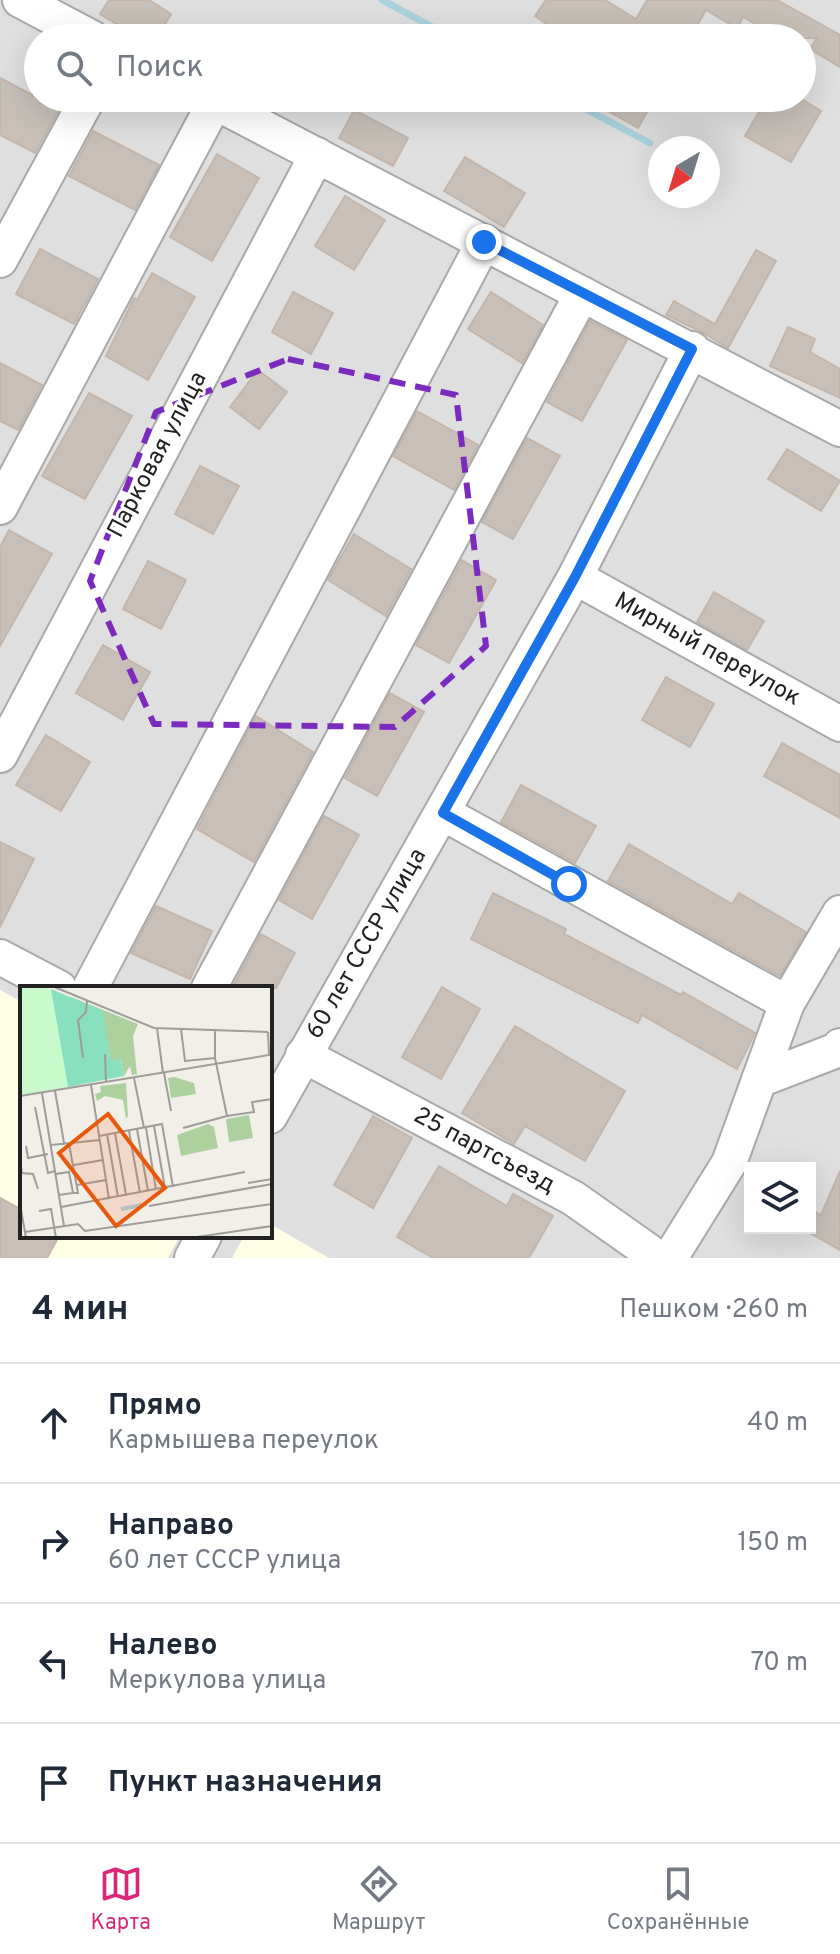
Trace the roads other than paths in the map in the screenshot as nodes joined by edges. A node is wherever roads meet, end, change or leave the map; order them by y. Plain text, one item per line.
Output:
1 (6, 0) edge
2 (20, 0) edge
3 (0, 11) edge
4 (65, 24) edge
5 (80, 112) edge
6 (205, 112) edge
7 (234, 112) edge
8 (317, 155) junction
9 (484, 242) junction
10 (0, 260) edge
11 (582, 294) junction
12 (692, 349) junction
13 (840, 429) edge
14 (0, 507) edge
15 (575, 577) junction
16 (840, 724) edge
17 (0, 755) edge
18 (443, 813) junction
19 (840, 913) edge
20 (0, 957) edge
21 (55, 986) edge
22 (91, 986) edge
23 (210, 986) edge
24 (787, 1003) junction
25 (840, 1046) edge
26 (303, 1055) junction
27 (759, 1080) junction
28 (272, 1107) edge
29 (203, 1238) edge
30 (192, 1258) edge
31 (658, 1258) edge
32 (670, 1258) edge

1 - 3 street
2 - 4 street
5 - 10 street
6 - 14 street
7 - 8 street
8 - 9 street
8 - 17 street, Парковая улица
9 - 11 street
9 - 22 street
11 - 12 street
11 - 23 street
12 - 13 street
12 - 15 street, 60 лет СССР улица
15 - 16 street, Мирный переулок
15 - 18 street, 60 лет СССР улица
18 - 24 street
18 - 26 street, 60 лет СССР улица
19 - 24 street
20 - 21 street
24 - 27 street
25 - 27 street
26 - 28 street, 60 лет СССР улица
26 - 31 street, 25 партсъезд
27 - 32 street
29 - 30 street

